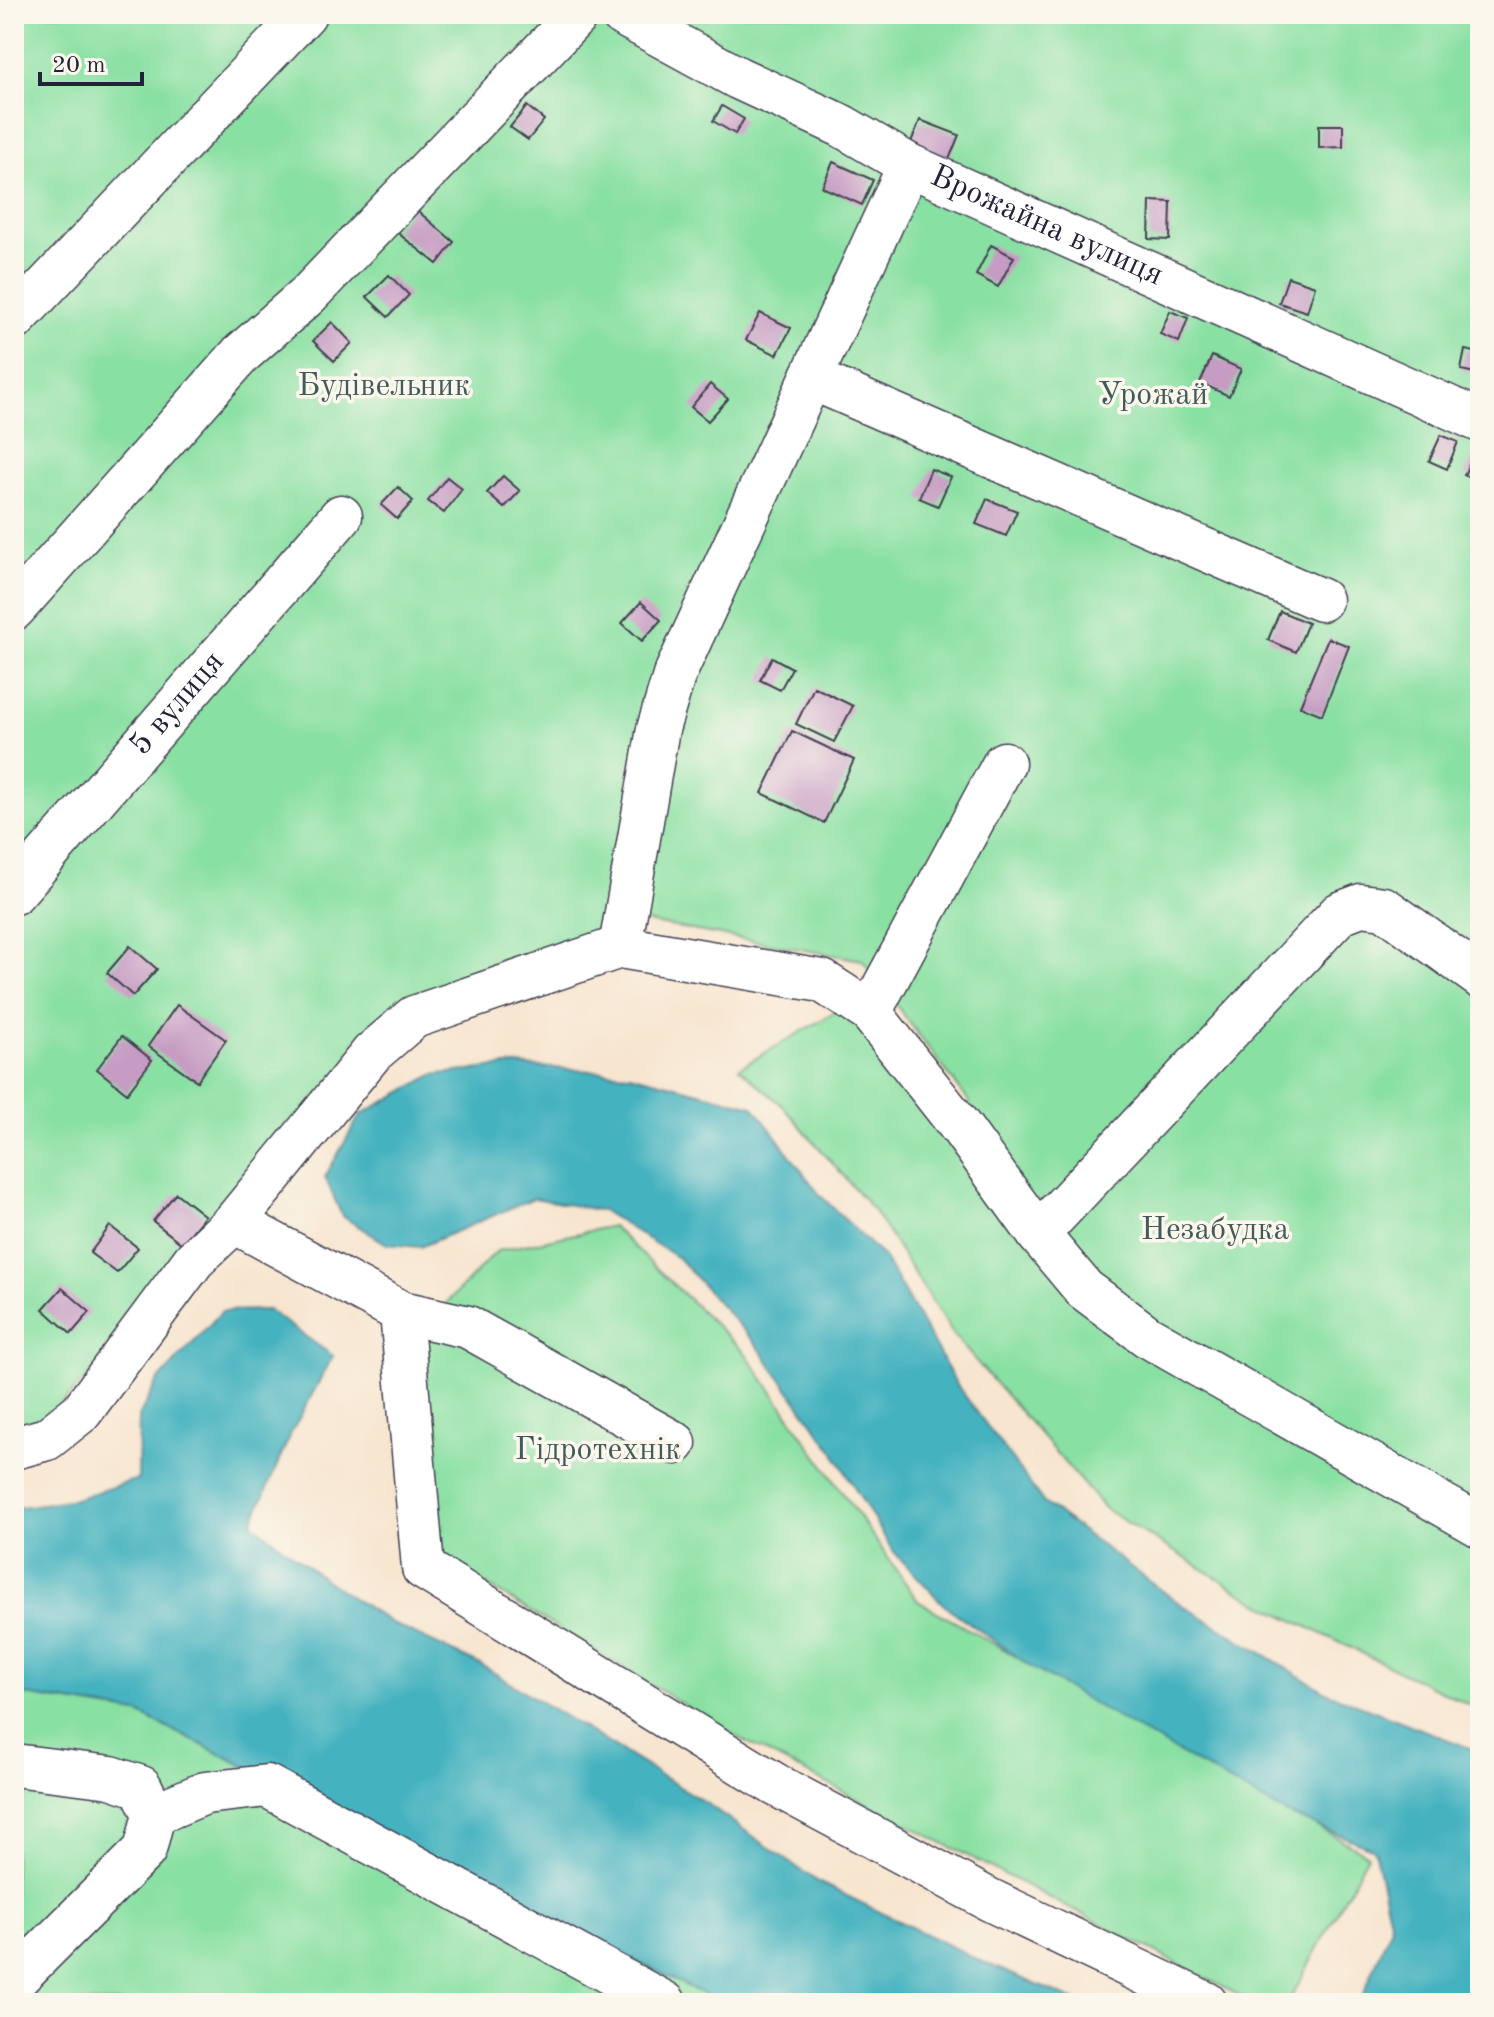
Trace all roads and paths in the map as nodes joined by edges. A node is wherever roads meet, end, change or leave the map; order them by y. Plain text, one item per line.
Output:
1 (305, 14) edge
2 (578, 14) edge
3 (621, 14) edge
4 (909, 165) junction
5 (14, 320) edge
6 (813, 379) junction
7 (1480, 421) edge
8 (341, 516) dead end
9 (1321, 600) dead end
10 (14, 609) edge
11 (1004, 763) dead end
12 (14, 893) edge
13 (620, 947) junction
14 (1480, 977) edge
15 (870, 1012) junction
16 (234, 1222) junction
17 (1038, 1234) junction
18 (401, 1312) junction
19 (675, 1443) dead end
20 (14, 1448) edge
21 (1480, 1526) edge
22 (14, 1765) edge
23 (154, 1814) junction
24 (14, 1981) edge
25 (14, 1991) edge
26 (28, 2003) edge
27 (665, 2003) edge
28 (1206, 2003) edge

1 - 5 street
2 - 10 street
3 - 4 street, Врожайна вулиця
4 - 6 street
4 - 7 street, Врожайна вулиця
6 - 9 street
6 - 13 street
8 - 12 street, 5 вулиця
11 - 15 street
13 - 15 street
13 - 16 street
14 - 17 street
15 - 17 street
16 - 18 street
16 - 20 street
17 - 21 street
18 - 19 street
18 - 28 street
22 - 23 street
23 - 24 street
23 - 27 street
25 - 26 street

